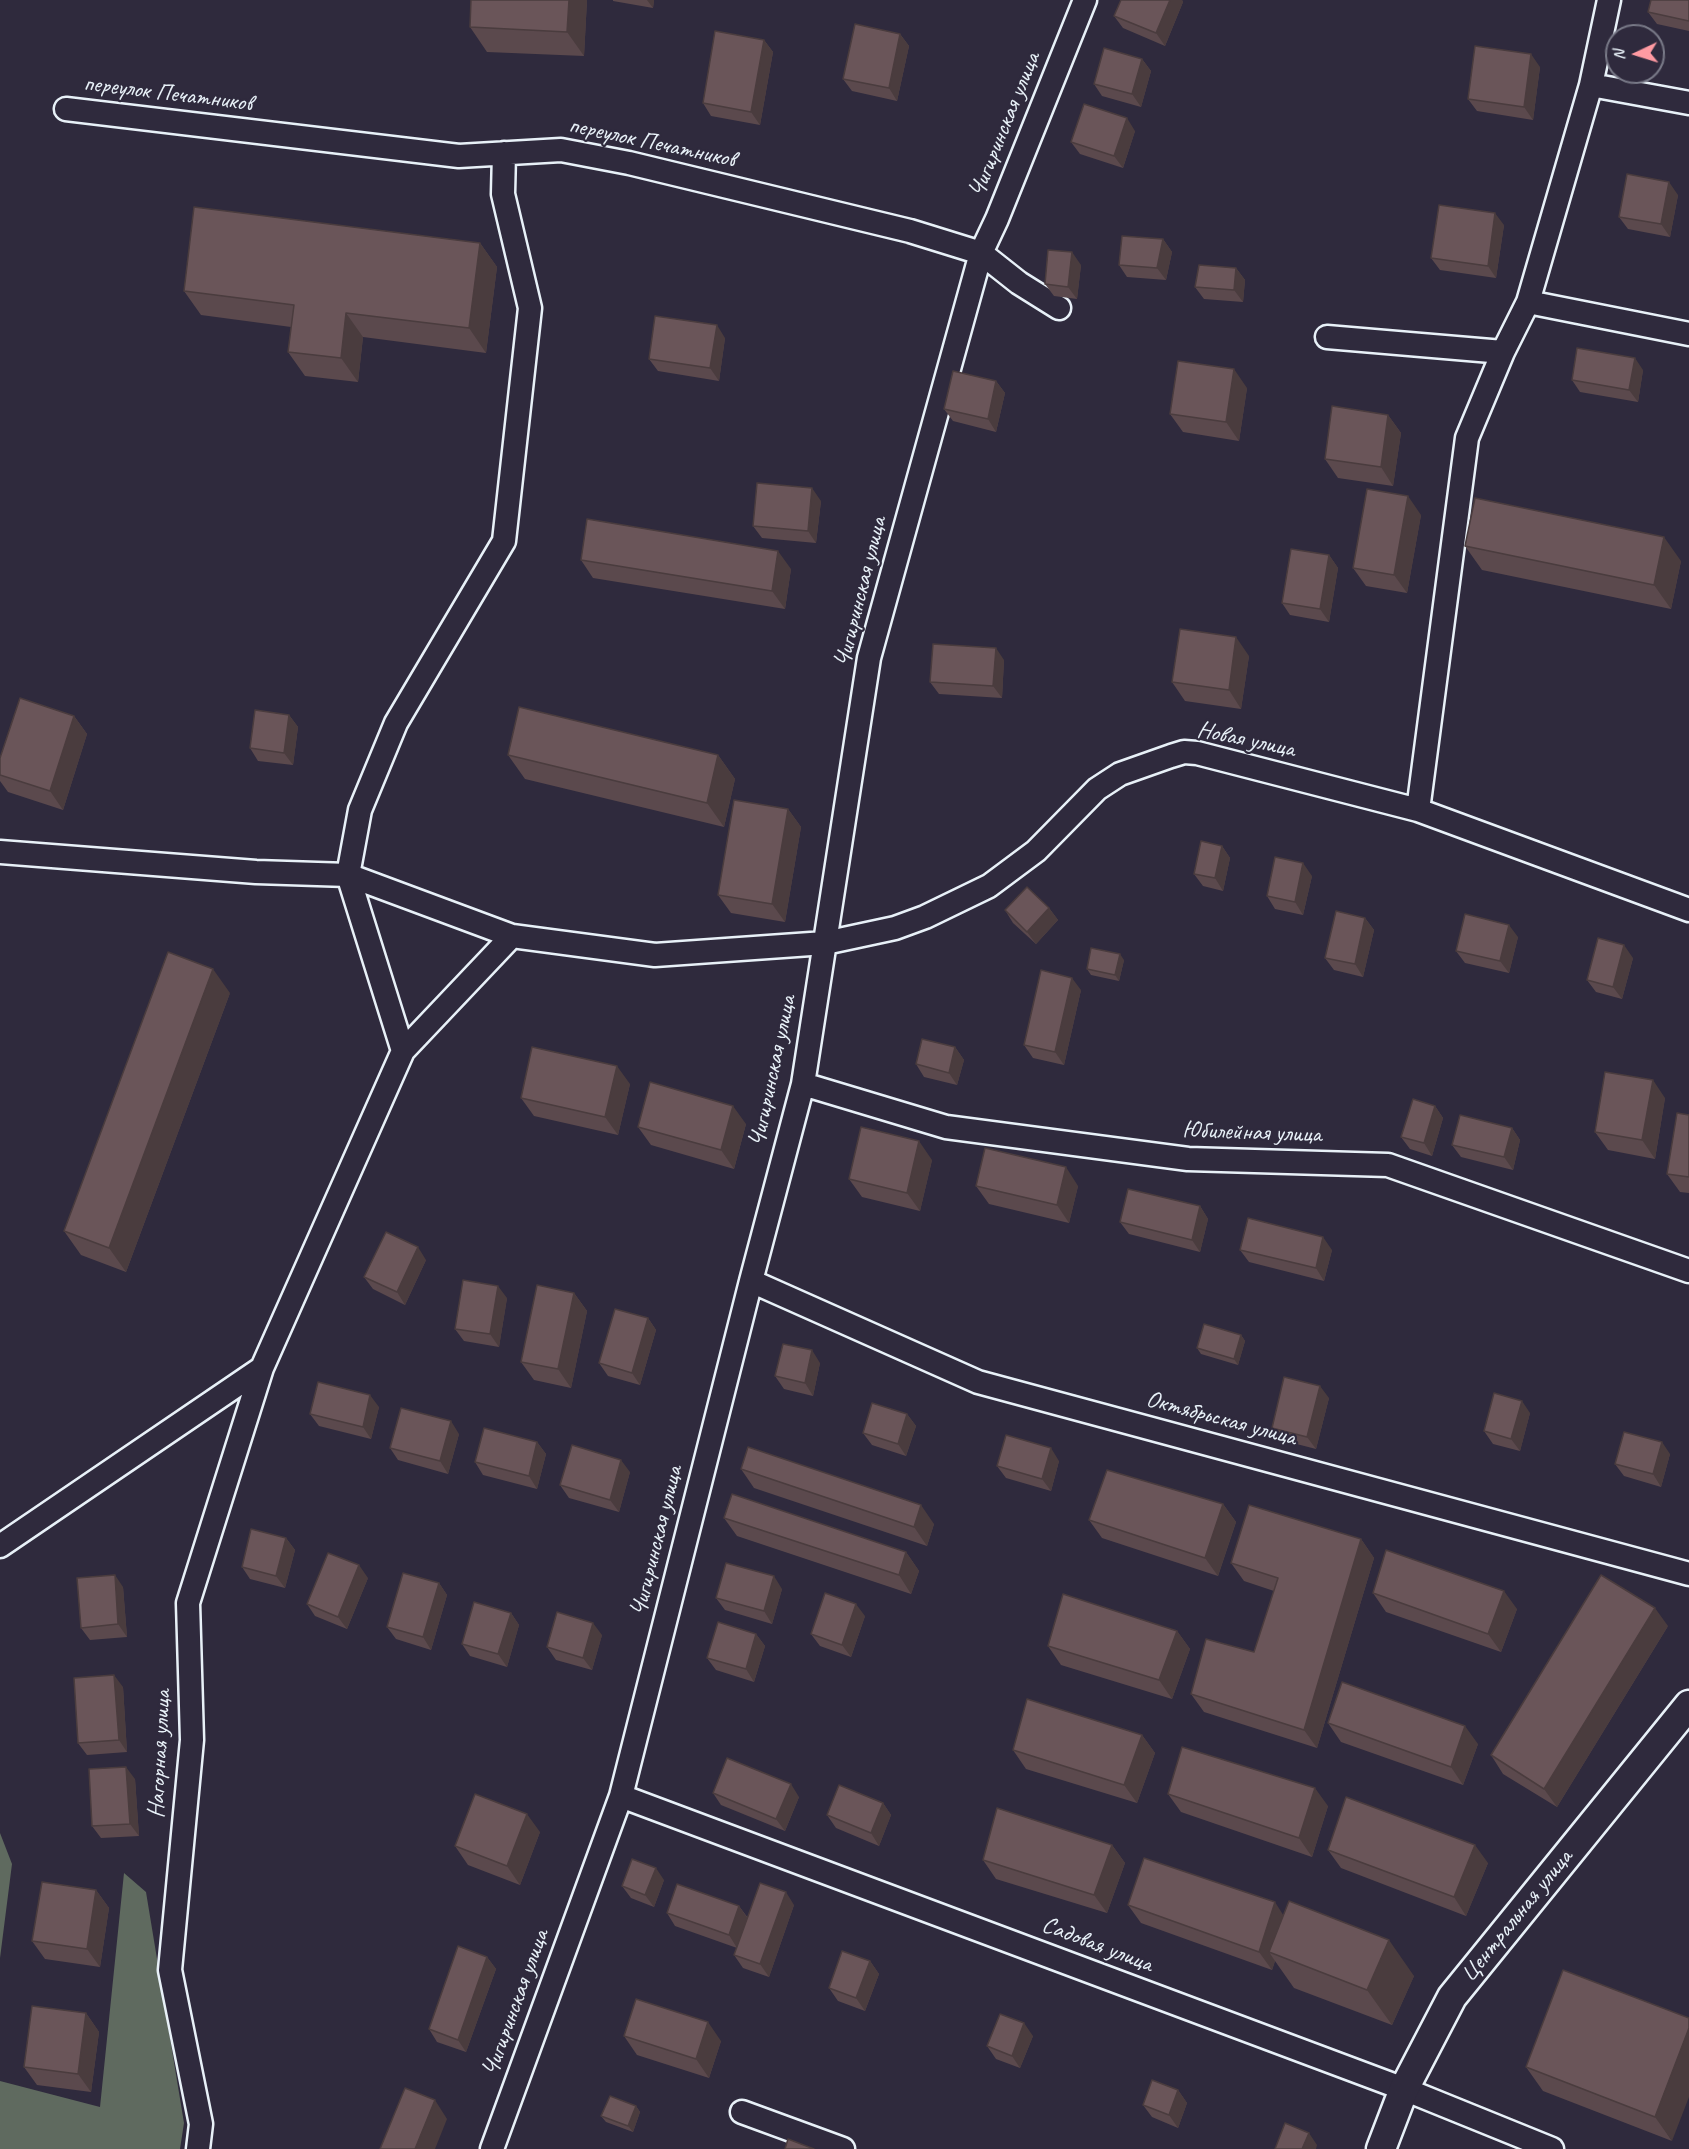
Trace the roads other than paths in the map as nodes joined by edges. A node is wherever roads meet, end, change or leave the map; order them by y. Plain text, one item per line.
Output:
1 (1085, 0) edge
2 (1609, 0) edge
3 (1591, 85) junction
4 (1689, 103) edge
5 (66, 109) dead end
6 (504, 153) junction
7 (981, 253) junction
8 (1528, 302) junction
9 (1059, 308) dead end
10 (1689, 334) edge
11 (1327, 337) dead end
12 (1503, 352) junction
13 (1418, 810) junction
14 (0, 852) edge
15 (348, 875) junction
16 (1689, 910) edge
17 (512, 936) junction
18 (825, 943) junction
19 (403, 1051) junction
20 (803, 1084) junction
21 (1689, 1270) edge
22 (751, 1281) junction
23 (262, 1368) junction
24 (0, 1546) edge
25 (1689, 1574) edge
26 (1689, 1706) edge
27 (621, 1796) junction
28 (1404, 2089) junction
29 (742, 2112) dead end
30 (198, 2149) edge
31 (492, 2149) edge
32 (843, 2149) edge
33 (1381, 2149) edge
34 (1552, 2149) edge

1 - 7 street, Чигиринская улица
2 - 3 street
3 - 4 street
3 - 8 street
5 - 6 street, переулок Печатников
6 - 7 street, переулок Печатников
6 - 15 street
7 - 9 street, переулок Печатников
7 - 18 street, Чигиринская улица
8 - 10 street
8 - 12 street
11 - 12 street
12 - 13 street
13 - 16 street, Новая улица
13 - 18 street, Новая улица
14 - 15 street, Новая улица
15 - 17 street, Новая улица
15 - 19 street
17 - 18 street, Новая улица
17 - 19 street, Нагорная улица
18 - 20 street, Чигиринская улица
19 - 23 street, Нагорная улица
20 - 21 street, Юбилейная улица
20 - 22 street, Чигиринская улица
22 - 25 street, Октябрьская улица
22 - 27 street, Чигиринская улица
23 - 24 street
23 - 30 street, Нагорная улица
26 - 28 street, Центральная улица
27 - 28 street, Садовая улица
27 - 31 street, Чигиринская улица
28 - 33 street, Центральная улица
28 - 34 street, Садовая улица
29 - 32 street

